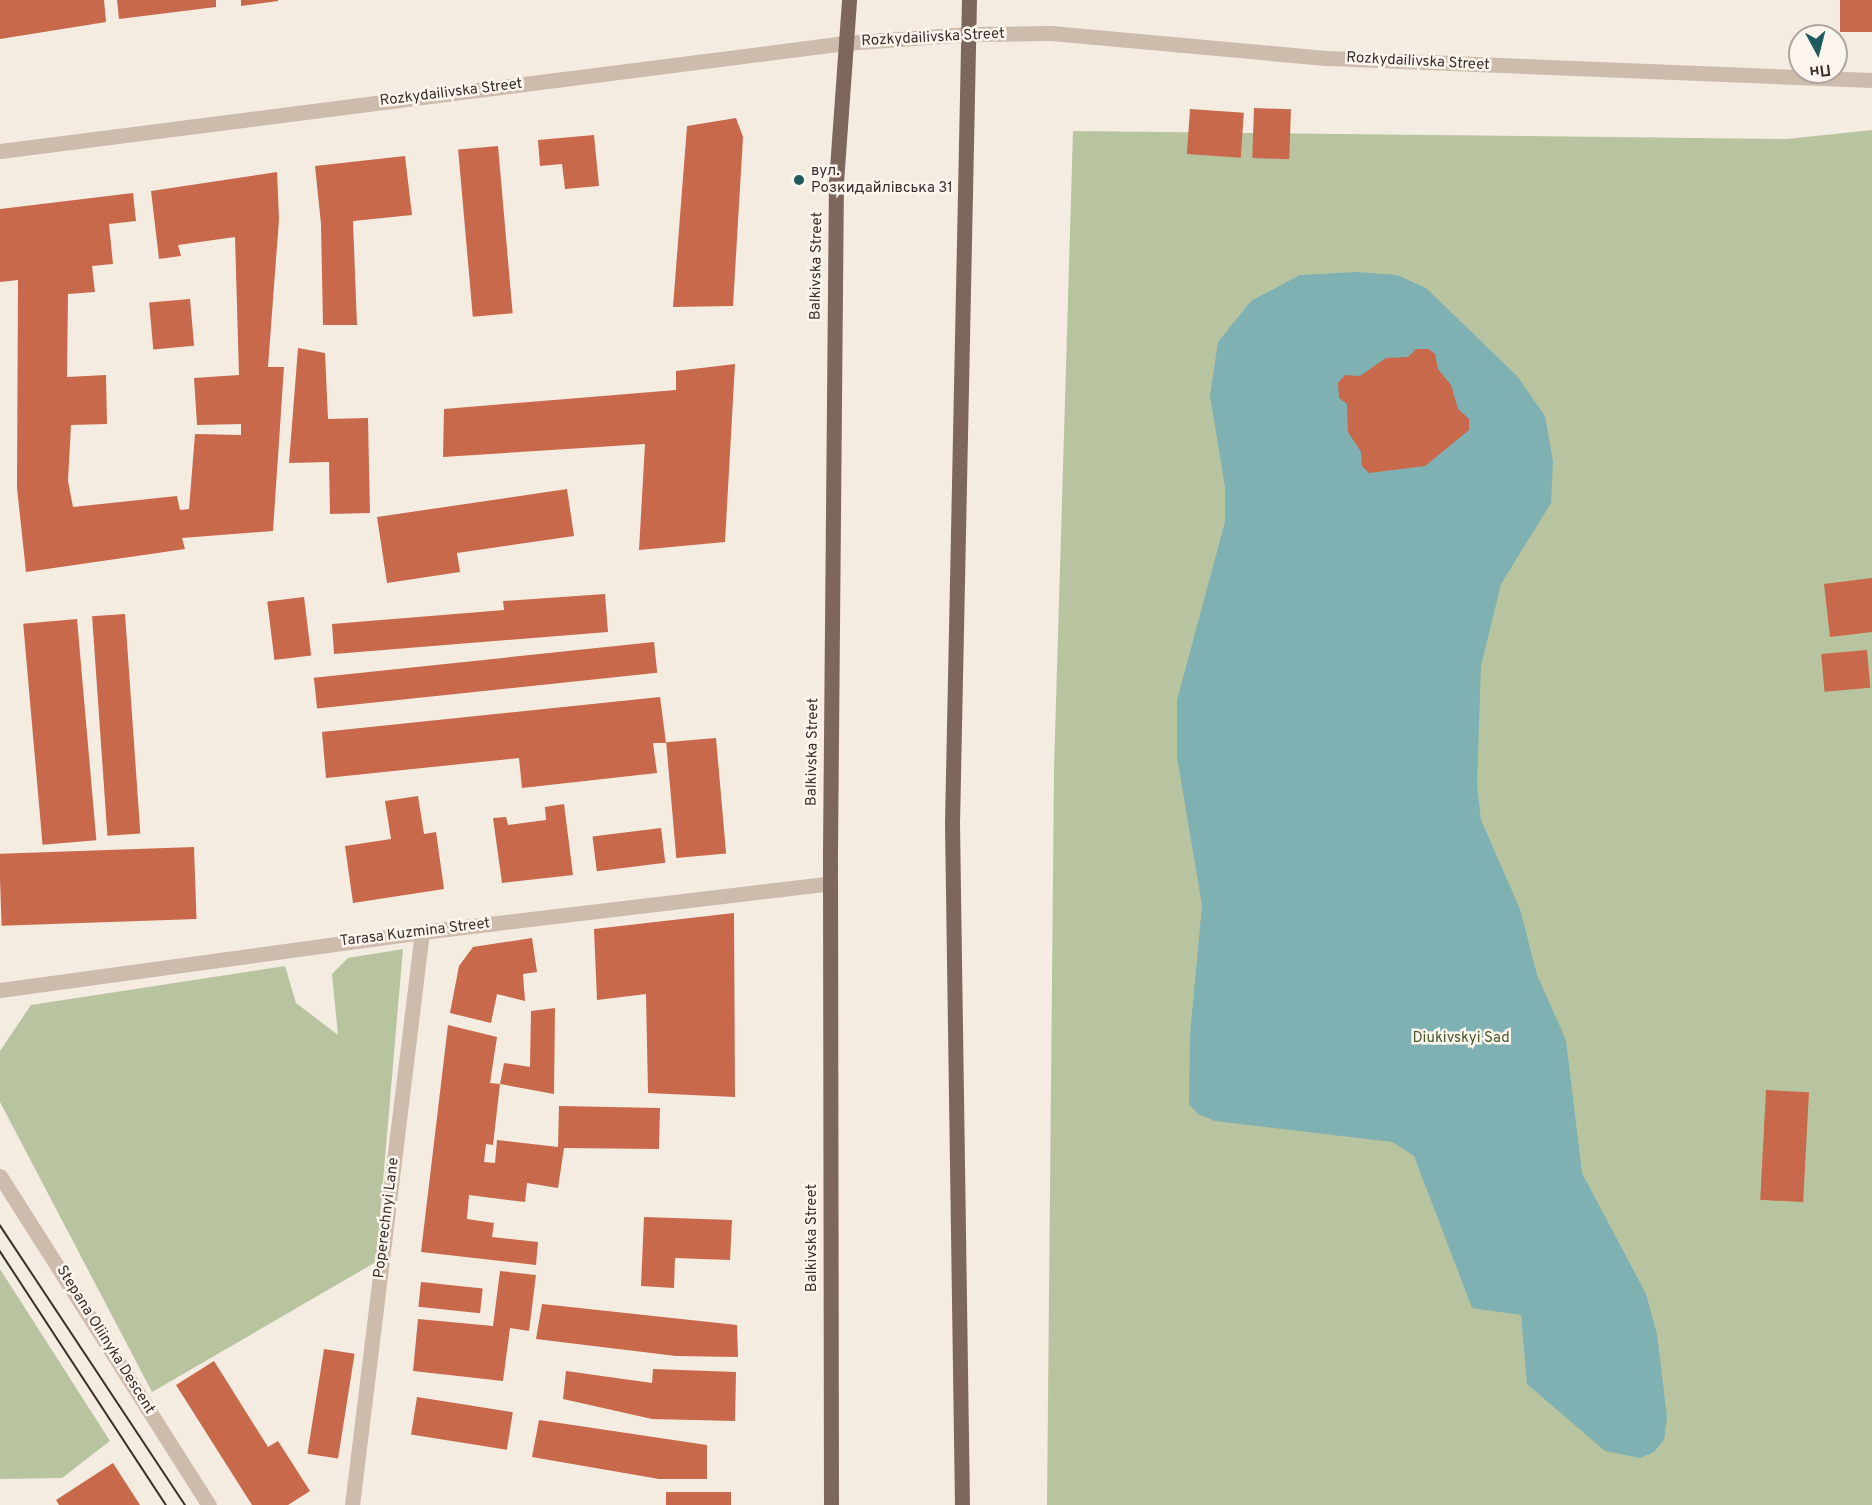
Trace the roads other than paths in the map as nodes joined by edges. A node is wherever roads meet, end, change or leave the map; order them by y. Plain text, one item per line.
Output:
1 (849, 0) edge
2 (969, 0) edge
3 (968, 34) junction
4 (845, 43) junction
5 (1872, 80) edge
6 (0, 151) edge
7 (830, 883) junction
8 (422, 932) junction
9 (0, 990) edge
10 (0, 1176) edge
11 (209, 1505) edge
12 (352, 1505) edge
13 (831, 1505) edge
14 (962, 1505) edge

1 - 4 main road, Balkivska Street
2 - 3 main road
3 - 4 street, Rozkydailivska Street
3 - 5 street, Rozkydailivska Street
3 - 14 main road
4 - 6 street, Rozkydailivska Street
4 - 7 main road, Balkivska Street
7 - 8 street, Tarasa Kuzmina Street
7 - 13 main road, Balkivska Street
8 - 9 street, Tarasa Kuzmina Street
8 - 12 street, Poperechnyi Lane
10 - 11 street, Stepana Oliinyka Descent

